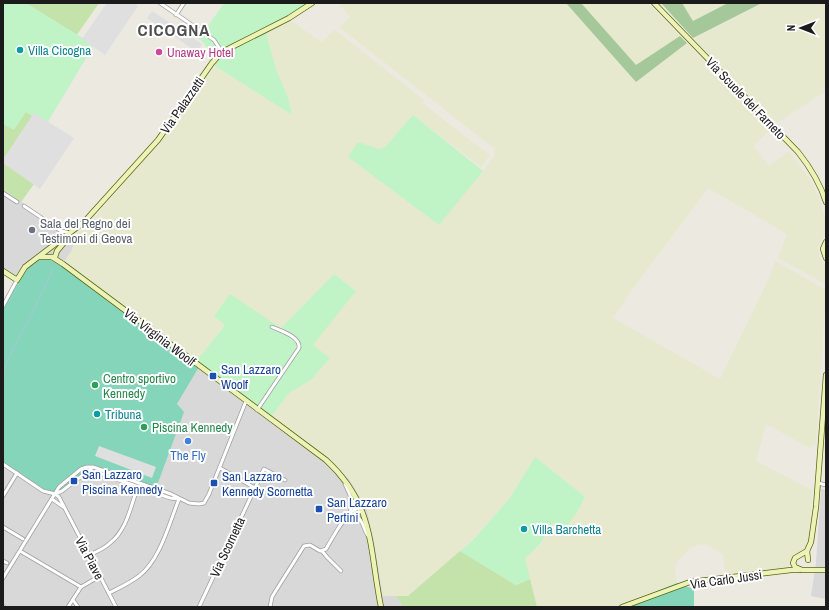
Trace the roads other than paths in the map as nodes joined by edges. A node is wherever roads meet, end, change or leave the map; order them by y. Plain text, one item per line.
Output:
1 (160, 3) edge
2 (184, 3) edge
3 (312, 3) edge
4 (654, 3) edge
5 (176, 14) junction
6 (222, 52) junction
7 (3, 193) edge
8 (17, 202) dead end
9 (826, 202) edge
10 (24, 206) dead end
11 (61, 231) junction
12 (72, 232) junction
13 (63, 239) junction
14 (826, 242) edge
15 (50, 249) junction
16 (57, 253) junction
17 (38, 257) junction
18 (50, 257) junction
19 (826, 258) edge
20 (63, 264) junction
21 (3, 271) edge
22 (17, 280) junction
23 (3, 306) edge
24 (272, 327) dead end
25 (826, 375) edge
26 (246, 402) junction
27 (258, 410) junction
28 (824, 419) edge
29 (824, 434) edge
30 (3, 464) edge
31 (93, 467) junction
32 (220, 468) junction
33 (85, 472) junction
34 (17, 474) junction
35 (285, 480) dead end
36 (344, 480) junction
37 (818, 483) junction
38 (826, 484) edge
39 (139, 485) junction
40 (255, 488) junction
41 (55, 494) junction
42 (3, 496) edge
43 (52, 499) junction
44 (179, 499) junction
45 (64, 508) junction
46 (361, 508) junction
47 (350, 514) junction
48 (3, 526) edge
49 (23, 539) dead end
50 (370, 540) junction
51 (20, 551) junction
52 (322, 551) junction
53 (807, 551) junction
54 (88, 555) junction
55 (800, 555) junction
56 (3, 561) edge
57 (808, 561) junction
58 (793, 562) junction
59 (7, 563) dead end
60 (802, 570) junction
61 (826, 570) edge
62 (341, 571) dead end
63 (785, 571) junction
64 (815, 571) junction
65 (100, 576) junction
66 (3, 578) edge
67 (81, 587) junction
68 (109, 593) junction
69 (73, 600) junction
70 (68, 607) edge
71 (78, 607) edge
72 (116, 607) edge
73 (199, 607) edge
74 (270, 607) edge
75 (381, 607) edge
76 (622, 607) edge

1 - 5 street
2 - 5 street
3 - 6 street, Via Palazzetti
4 - 9 street, Via Scuole del Farneto
5 - 6 street
6 - 12 street, Via Palazzetti
7 - 8 street
10 - 11 street
11 - 12 street
11 - 13 street
12 - 13 street, Via Palazzetti
12 - 16 street, Via Palazzetti
13 - 15 street, Via Palazzetti
14 - 19 street
15 - 16 street
15 - 17 street, Via Palazzetti
15 - 18 street
16 - 18 street
16 - 20 street, Via Virginia Woolf
17 - 18 street
17 - 22 street, Via Palazzetti
18 - 20 street, Via Virginia Woolf
20 - 26 street, Via Virginia Woolf
21 - 22 street
22 - 23 street
24 - 27 street
25 - 28 street
26 - 27 street, Via Virginia Woolf
26 - 32 street
27 - 36 street, Via Virginia Woolf
28 - 29 street
29 - 37 street
30 - 34 street
31 - 33 street
31 - 39 street
31 - 41 street
32 - 40 street
32 - 44 street
33 - 39 street
33 - 41 street
34 - 41 street
34 - 42 street
35 - 40 street, Via Scornetta
36 - 46 street, Via Virginia Woolf
36 - 47 street, Via Virginia Woolf
37 - 38 street
37 - 53 street
39 - 44 street
39 - 54 street
40 - 73 street, Via Scornetta
41 - 43 street
41 - 45 street, Via Piave
43 - 45 street, Via Piave
43 - 51 street
44 - 68 street
45 - 54 street, Via Piave
46 - 47 street
46 - 50 street, Via Virginia Woolf
47 - 50 street, Via Virginia Woolf
47 - 52 street
48 - 49 street
50 - 75 street, Via Virginia Woolf
51 - 66 street
51 - 67 street
52 - 62 street
52 - 74 street
53 - 55 street
53 - 57 street
54 - 65 street, Via Piave
55 - 57 street
55 - 58 street
56 - 59 street
57 - 60 street
57 - 64 street
58 - 60 street
58 - 63 street
60 - 63 street, Via Carlo Jussi
60 - 64 street, Via Carlo Jussi
61 - 64 street, Via Carlo Jussi
63 - 76 street, Via Carlo Jussi
65 - 67 street
65 - 68 street, Via Piave
67 - 69 street
68 - 72 street, Via Piave
69 - 70 street
69 - 71 street

